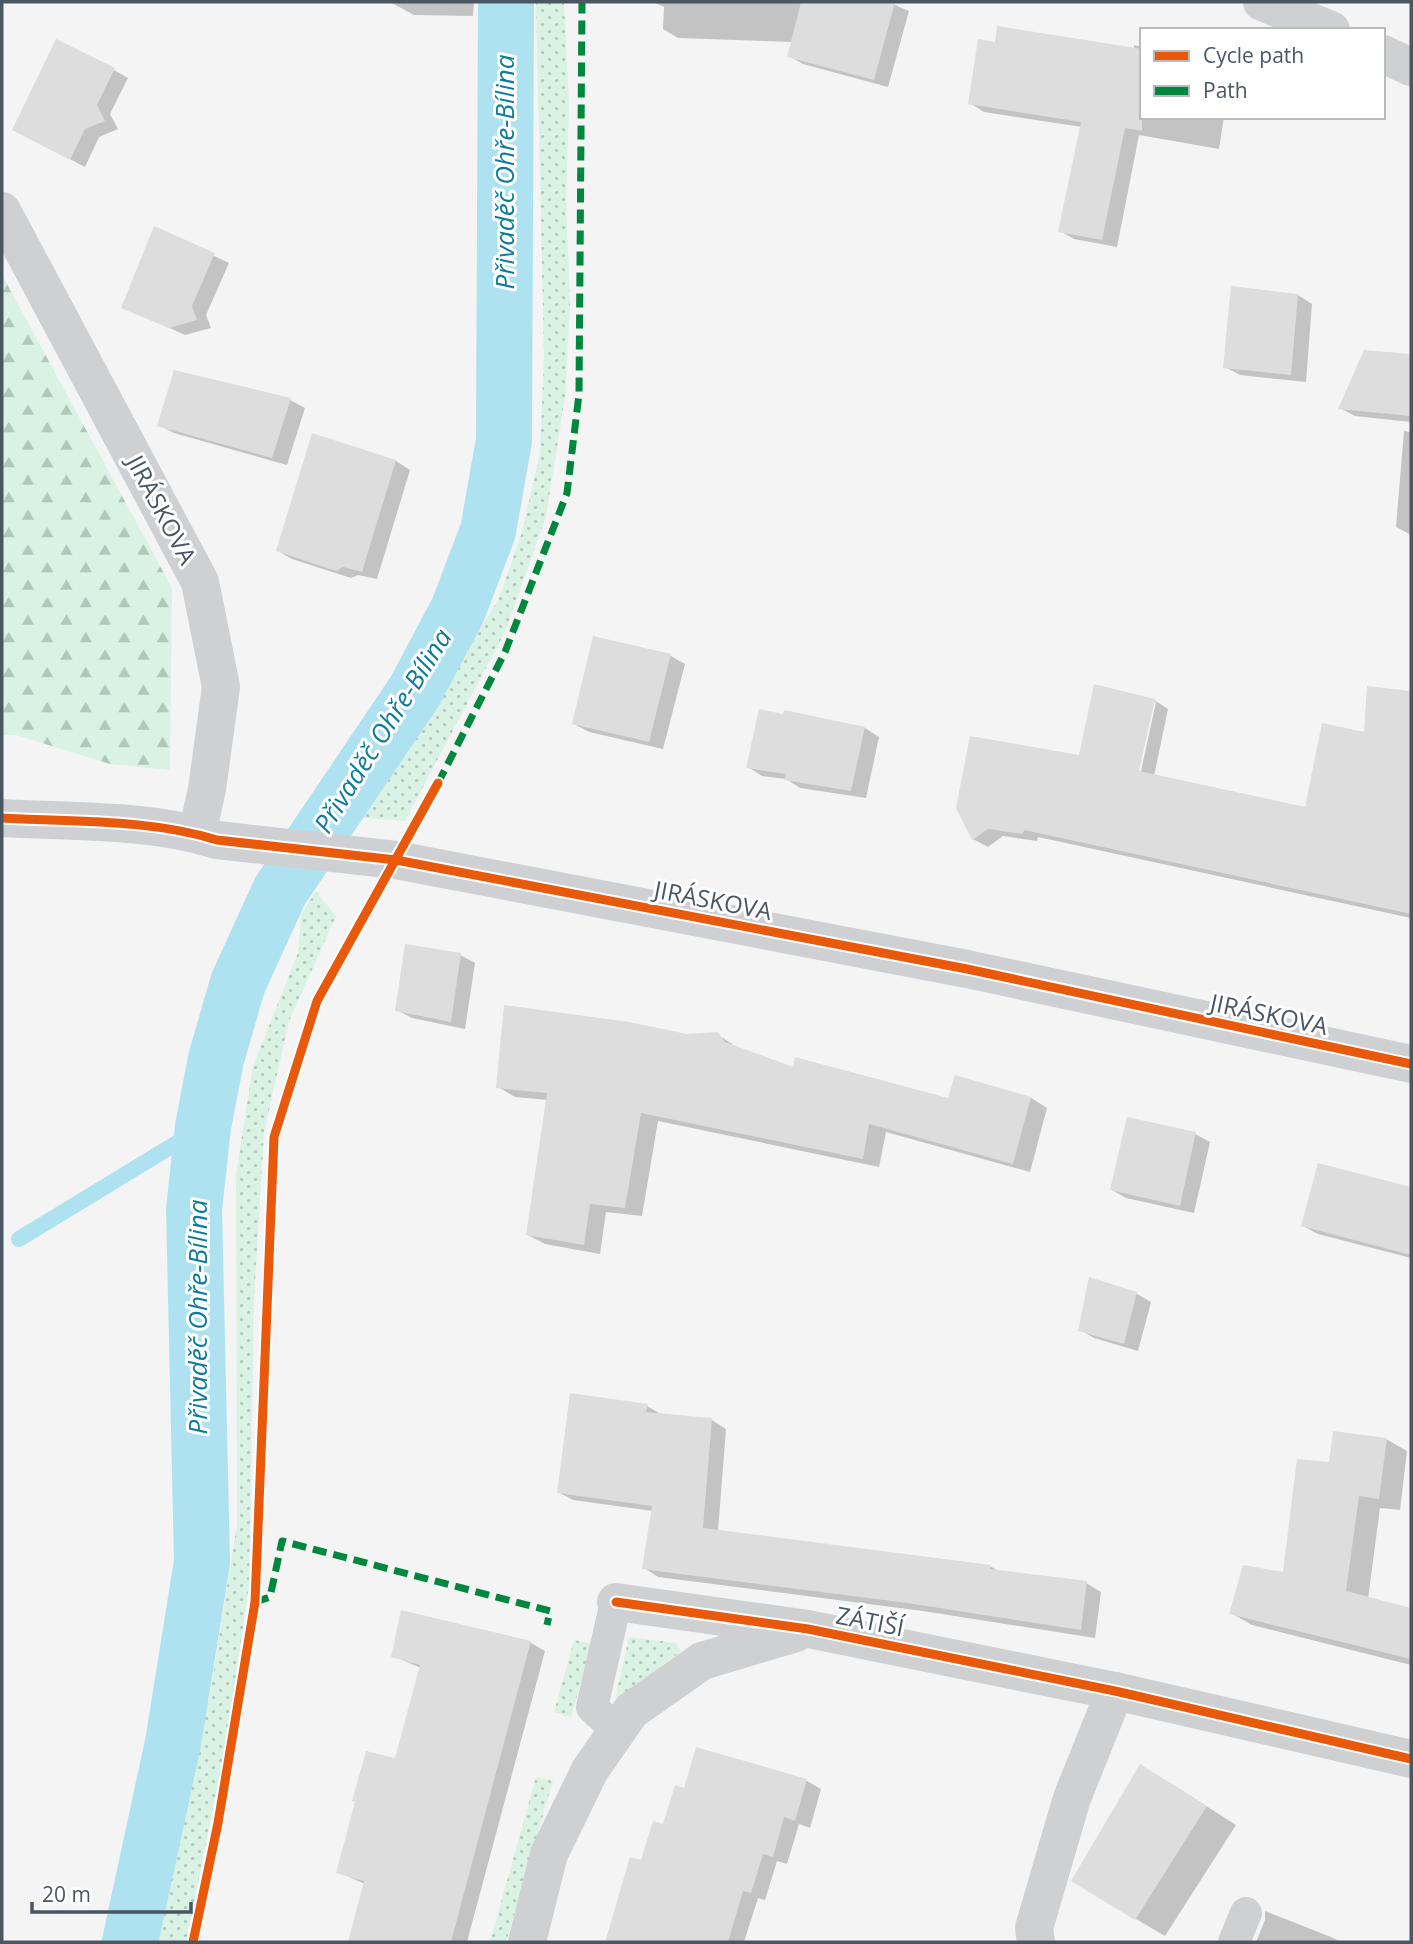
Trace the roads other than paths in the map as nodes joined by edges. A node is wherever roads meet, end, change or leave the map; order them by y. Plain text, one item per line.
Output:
1 (1262, 2) edge
2 (1326, 28) edge
3 (1385, 55) edge
4 (1411, 67) edge
5 (2, 211) edge
6 (2, 818) edge
7 (207, 837) junction
8 (1411, 1064) edge
9 (616, 1602) joint
10 (808, 1629) junction
11 (1115, 1691) junction
12 (618, 1731) junction
13 (1411, 1759) edge
14 (1246, 1913) dead end
15 (527, 1942) edge
16 (1035, 1942) edge
17 (1234, 1942) edge

1 - 2 street
3 - 4 street
5 - 7 street, JIRÁSKOVA
6 - 7 street, JIRÁSKOVA
7 - 8 street, JIRÁSKOVA
9 - 10 street, ZÁTIŠÍ
9 - 12 lane
10 - 11 street, ZÁTIŠÍ
10 - 12 street
11 - 13 street, ZÁTIŠÍ
11 - 16 street
12 - 15 street
14 - 17 lane

